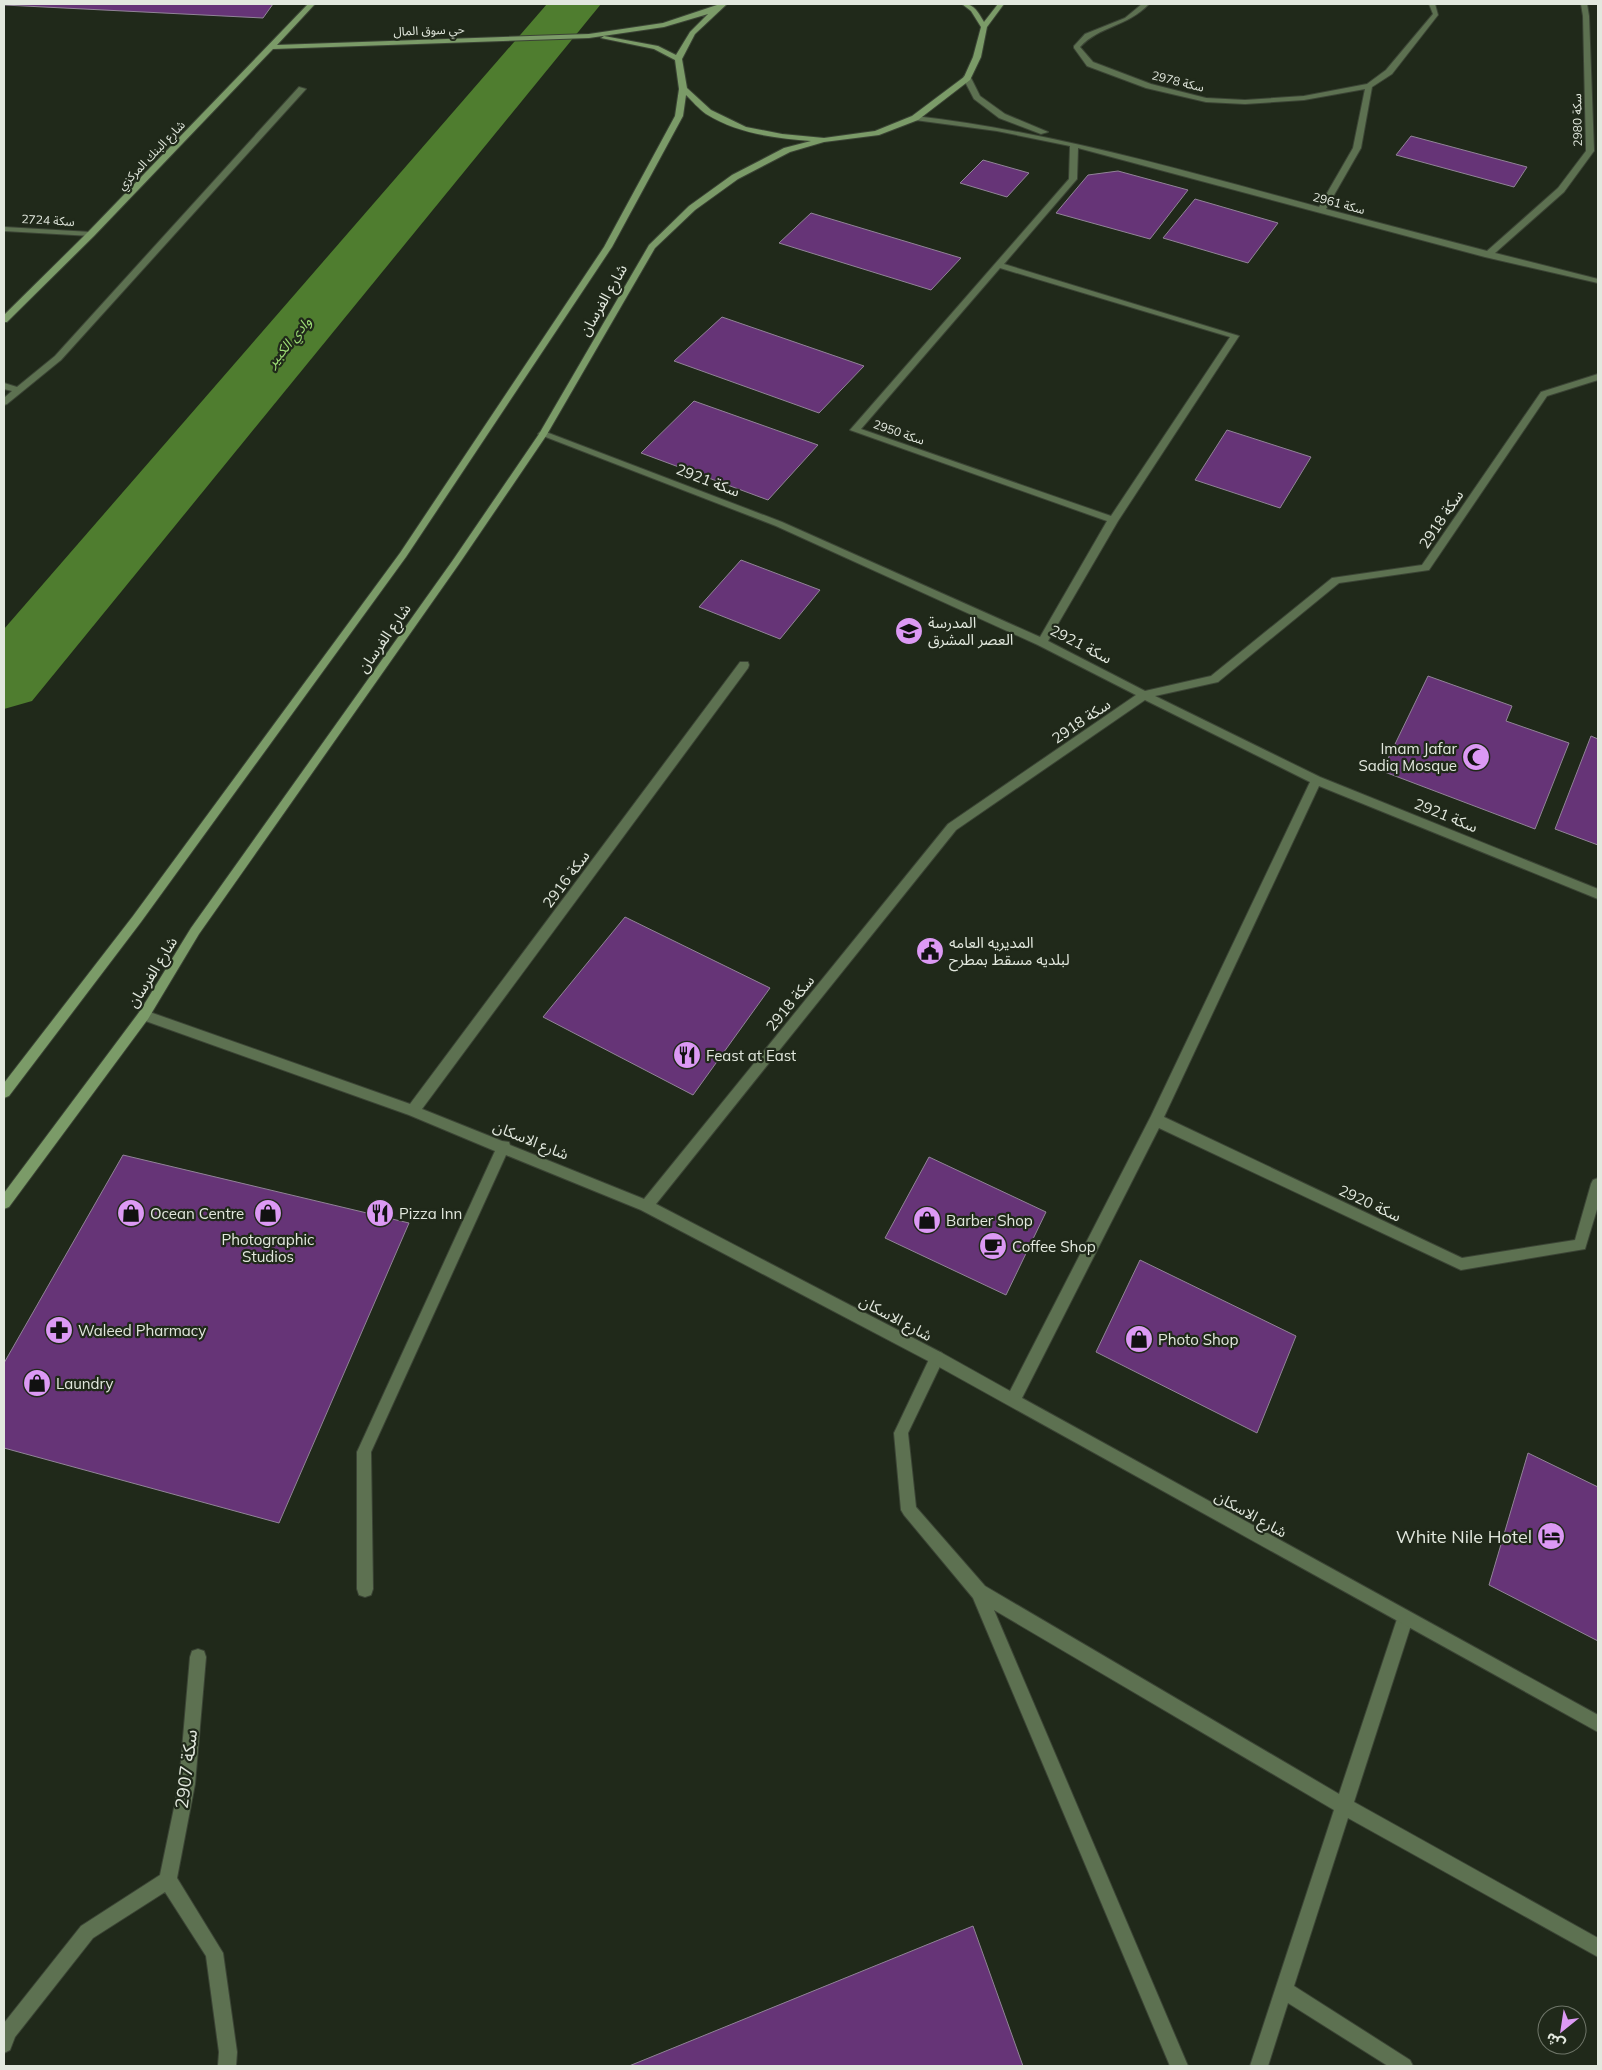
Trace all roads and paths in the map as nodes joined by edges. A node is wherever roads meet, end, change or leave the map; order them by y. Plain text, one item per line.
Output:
1 (312, 4) edge
2 (724, 4) edge
3 (965, 4) edge
4 (1001, 4) edge
5 (1146, 4) edge
6 (1432, 4) edge
7 (1584, 4) edge
8 (717, 8) junction
9 (984, 27) junction
10 (589, 36) junction
11 (269, 46) junction
12 (678, 58) junction
13 (967, 78) junction
14 (1369, 86) junction
15 (302, 89) dead end
16 (683, 89) junction
17 (915, 118) junction
18 (824, 140) junction
19 (1074, 144) junction
20 (1321, 210) junction
21 (4, 229) edge
22 (91, 234) junction
23 (1488, 254) junction
24 (998, 264) junction
25 (1598, 281) edge
26 (4, 320) edge
27 (1598, 376) edge
28 (4, 386) edge
29 (18, 390) junction
30 (4, 402) edge
31 (543, 434) junction
32 (1113, 520) junction
33 (1042, 642) junction
34 (744, 665) dead end
35 (1144, 695) junction
36 (1316, 780) junction
37 (1598, 894) edge
38 (144, 1015) junction
39 (4, 1092) edge
40 (413, 1111) junction
41 (1156, 1120) junction
42 (504, 1146) junction
43 (1598, 1184) edge
44 (4, 1203) edge
45 (646, 1206) junction
46 (936, 1358) junction
47 (1013, 1401) junction
48 (365, 1589) dead end
49 (978, 1592) junction
50 (1406, 1619) junction
51 (198, 1657) dead end
52 (1598, 1724) edge
53 (1344, 1806) junction
54 (168, 1880) junction
55 (1598, 1948) edge
56 (1284, 1990) junction
57 (5, 2036) edge
58 (227, 2066) edge
59 (1179, 2066) edge
60 (1259, 2066) edge
61 (1404, 2066) edge

1 - 11 street, شارع البنك المركزي
2 - 8 street
3 - 9 street
4 - 9 street
5 - 14 street, سكة 2978
6 - 14 street, سكة 2978
7 - 23 street, سكة 2980
8 - 10 street, حي سوق المال
8 - 12 street
9 - 13 street
10 - 11 street, حي سوق المال
10 - 12 street, حي سوق المال
11 - 22 street, شارع البنك المركزي
12 - 16 street, شارع الفرسان
13 - 17 street
13 - 19 street, سكة 2961
14 - 20 street
15 - 29 street
16 - 18 street
16 - 39 street, شارع الفرسان
17 - 18 street
17 - 19 street, سكة 2961
18 - 31 street, شارع الفرسان
19 - 20 street, سكة 2961
19 - 24 street, سكة 2950
20 - 23 street, سكة 2961
21 - 22 street, سكة 2724
22 - 26 street, شارع البنك المركزي
23 - 25 street, سكة 2961
24 - 32 street
24 - 32 street, سكة 2950
27 - 35 street, سكة 2918
28 - 29 street
29 - 30 street
31 - 33 street, سكة 2921
31 - 38 street, شارع الفرسان
32 - 33 street
33 - 35 street, سكة 2921
34 - 40 street, سكة 2916
35 - 36 street, سكة 2921
35 - 45 street, سكة 2918
36 - 37 street, سكة 2921
36 - 41 street
38 - 40 street, شارع الاسكان
38 - 44 street, شارع الفرسان
40 - 42 street, شارع الاسكان
41 - 43 street, سكة 2920
41 - 47 street
42 - 45 street, شارع الاسكان
42 - 48 street
45 - 46 street, شارع الاسكان
46 - 47 street, شارع الاسكان
46 - 49 street
47 - 50 street, شارع الاسكان
49 - 53 street
49 - 59 street
50 - 52 street, شارع الاسكان
50 - 53 street
51 - 54 street, سكة 2907
53 - 55 street
53 - 56 street
54 - 57 street
54 - 58 street
56 - 60 street
56 - 61 street

